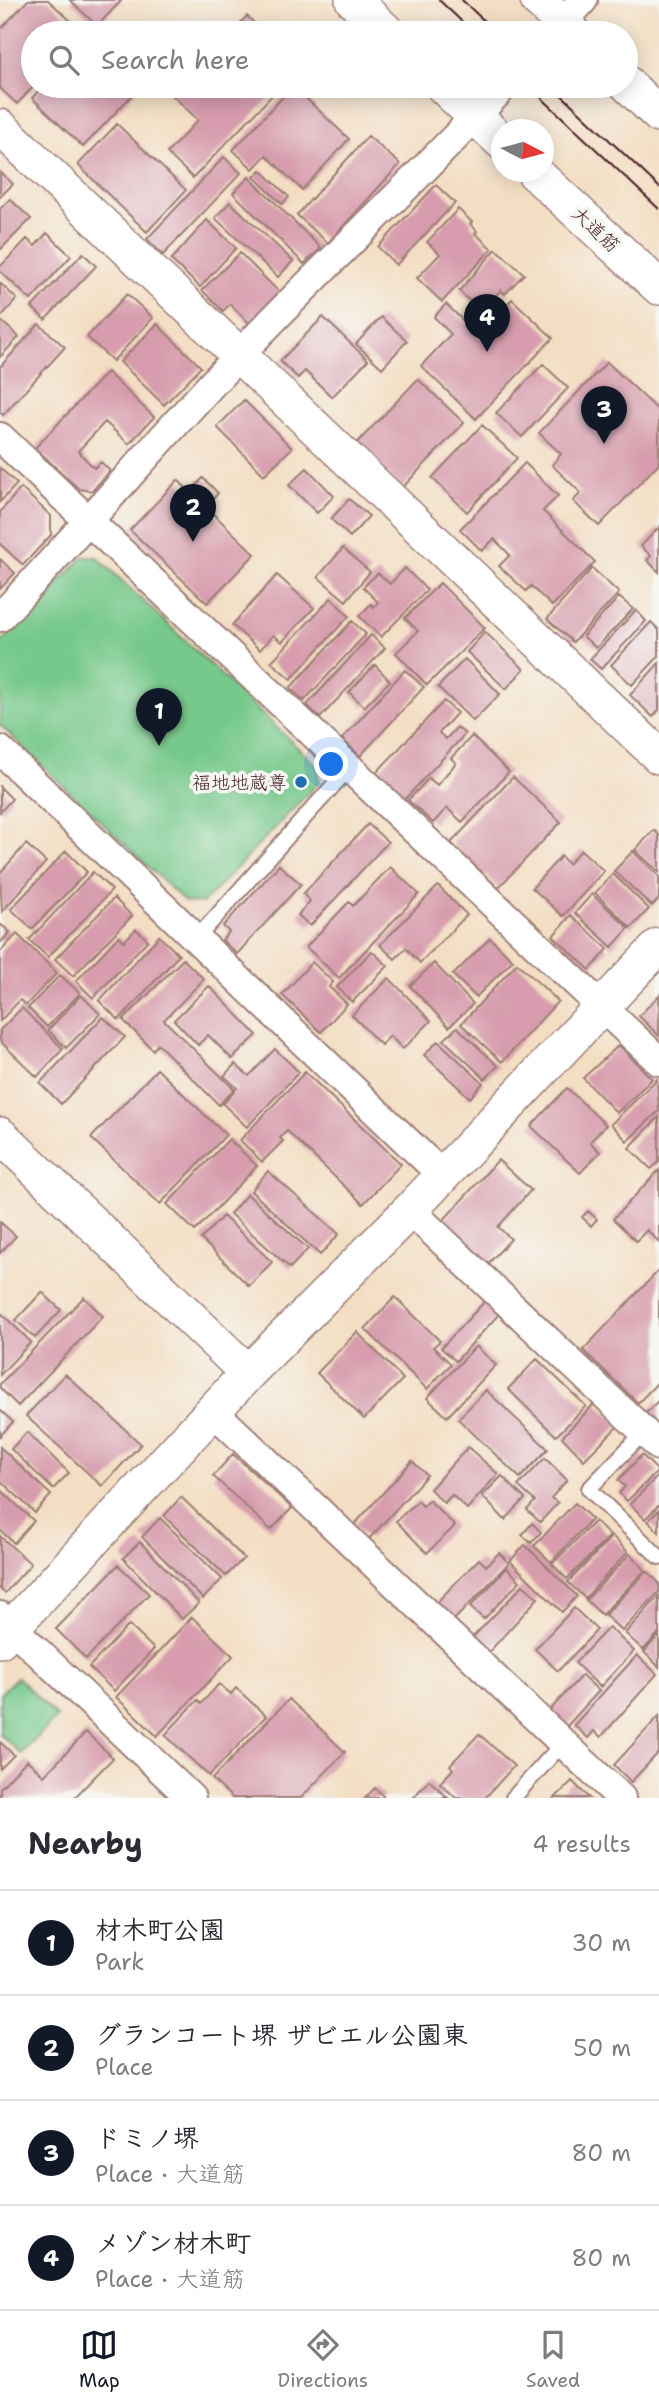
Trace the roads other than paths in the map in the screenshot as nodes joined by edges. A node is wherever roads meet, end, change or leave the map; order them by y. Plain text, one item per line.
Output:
1 (353, 0) edge
2 (375, 21) edge
3 (638, 95) edge
4 (455, 98) edge
5 (493, 98) edge
6 (659, 115) edge
7 (475, 117) junction
8 (0, 127) edge
9 (491, 132) edge
10 (545, 182) edge
11 (659, 287) edge
12 (240, 354) junction
13 (0, 437) edge
14 (90, 522) junction
15 (0, 617) edge
16 (0, 750) edge
17 (659, 756) edge
18 (349, 768) junction
19 (196, 939) junction
20 (659, 946) edge
21 (603, 1008) junction
22 (659, 1061) edge
23 (0, 1135) edge
24 (443, 1175) junction
25 (410, 1210) junction
26 (248, 1373) junction
27 (213, 1411) junction
28 (652, 1439) edge
29 (659, 1557) edge
30 (4, 1628) edge
31 (563, 1743) junction
32 (191, 1798) edge
33 (513, 1798) edge
34 (621, 1798) edge

1 - 2 street
3 - 6 street
4 - 7 street
5 - 7 street
7 - 9 street
7 - 12 street
8 - 12 street
10 - 11 street, 大道筋
12 - 14 street
12 - 17 street
13 - 14 street
14 - 15 street
14 - 18 street
16 - 19 street
18 - 19 lane
18 - 21 street
19 - 24 street
20 - 21 street
21 - 22 street
21 - 24 street
23 - 26 street
24 - 25 street
25 - 26 street
25 - 28 street
26 - 27 street
27 - 30 street
27 - 31 street
28 - 29 lane
30 - 32 street
31 - 33 lane
31 - 34 street

